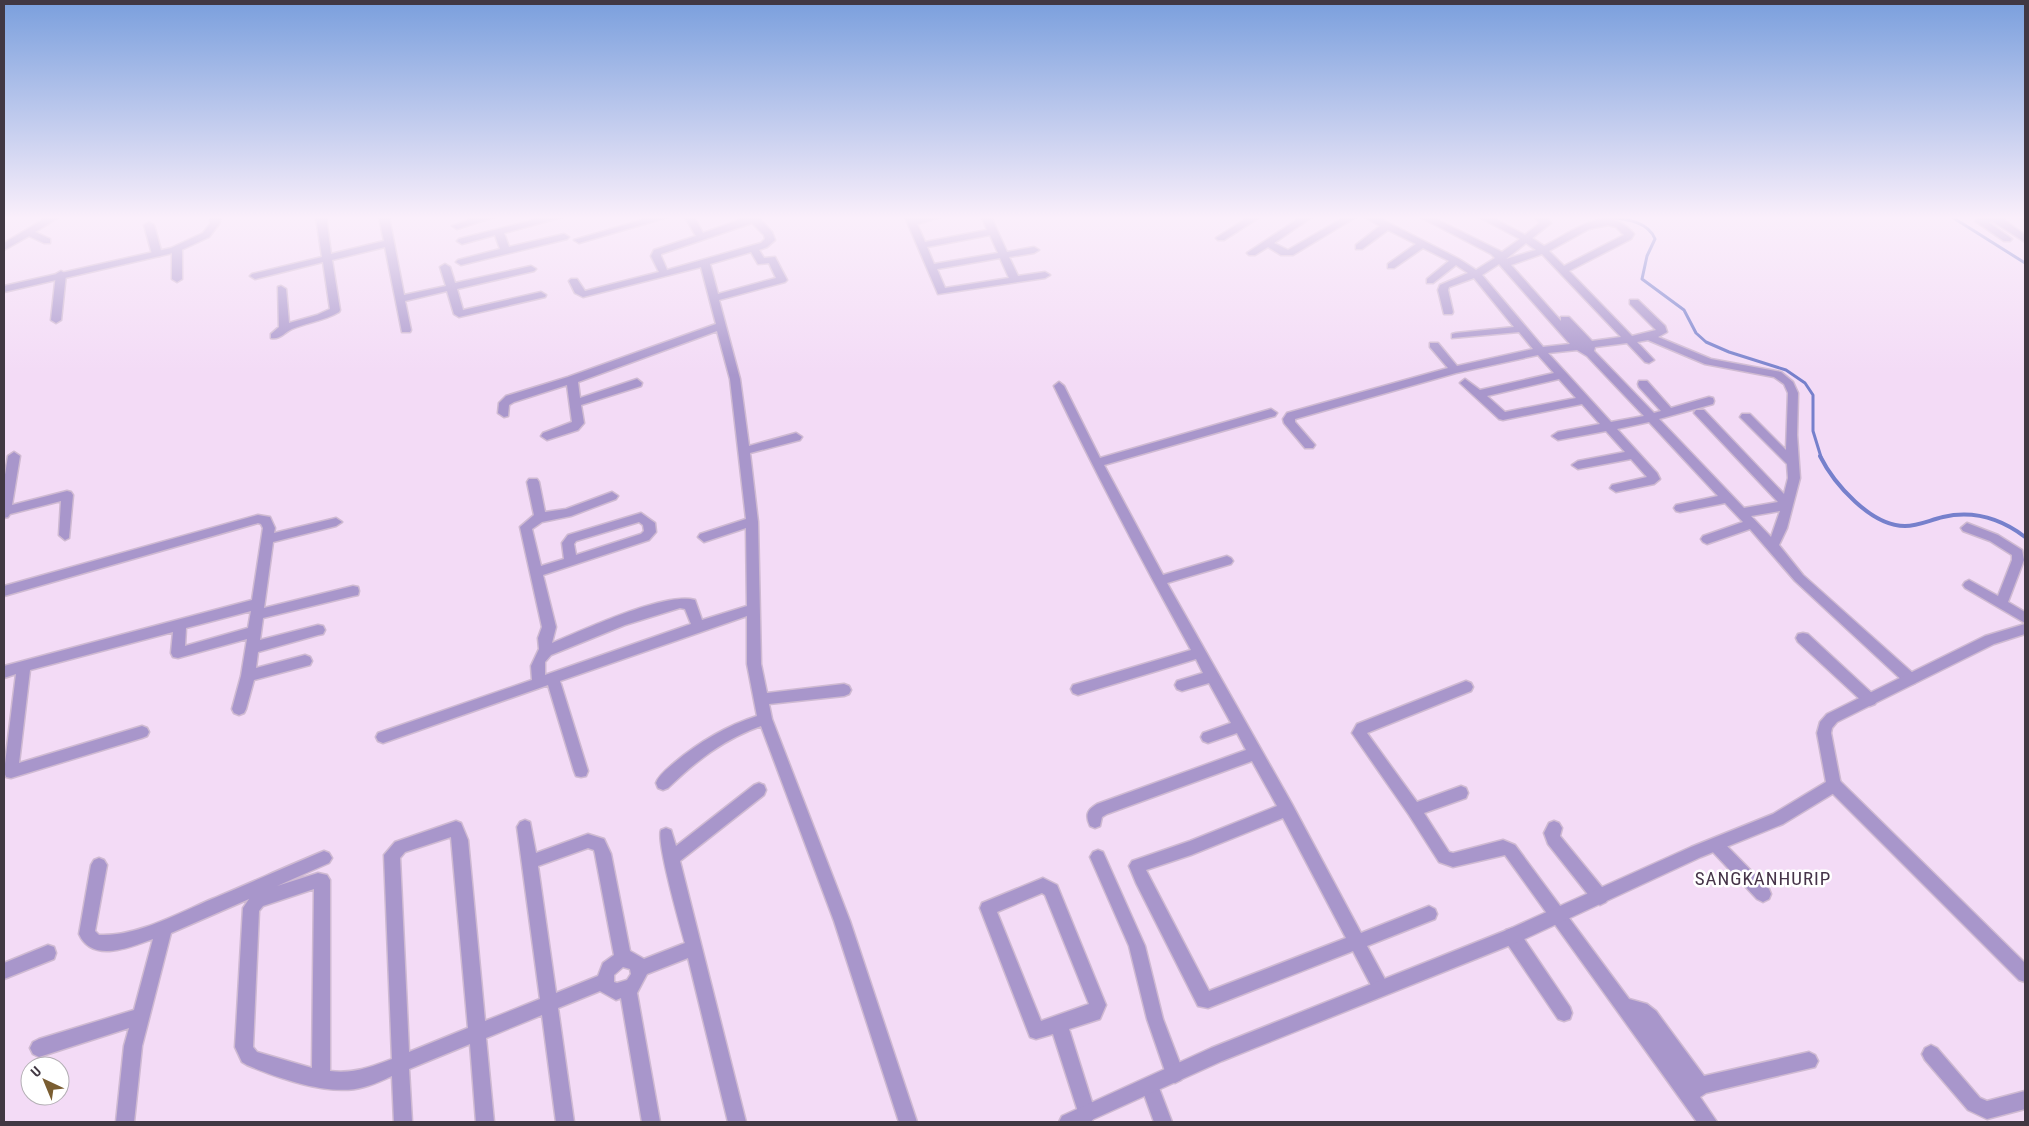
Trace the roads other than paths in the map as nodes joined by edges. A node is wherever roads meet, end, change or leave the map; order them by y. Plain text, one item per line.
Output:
1 (82, 270) edge
2 (177, 270) edge
3 (282, 270) edge
4 (329, 270) edge
5 (394, 270) edge
6 (446, 270) edge
7 (529, 270) edge
8 (675, 270) edge
9 (707, 270) edge
10 (777, 270) edge
11 (932, 270) edge
12 (1010, 270) edge
13 (1445, 270) edge
14 (1469, 270) edge
15 (1484, 270) edge
16 (1513, 270) edge
17 (1563, 270) edge
18 (664, 272) joint
19 (61, 274) junction
20 (1476, 274) junction
21 (1045, 275) dead end
22 (255, 276) dead end
23 (177, 279) dead end
24 (1015, 280) junction
25 (574, 281) dead end
26 (1430, 281) dead end
27 (451, 288) junction
28 (4, 289) edge
29 (281, 290) dead end
30 (542, 295) dead end
31 (714, 298) junction
32 (400, 299) junction
33 (1634, 302) dead end
34 (1448, 312) dead end
35 (56, 320) dead end
36 (720, 326) junction
37 (284, 328) junction
38 (1521, 329) junction
39 (406, 330) dead end
40 (275, 336) dead end
41 (1456, 336) dead end
42 (1648, 337) junction
43 (1628, 339) junction
44 (1434, 346) dead end
45 (1585, 347) junction
46 (1540, 351) junction
47 (1649, 360) dead end
48 (1455, 370) junction
49 (1562, 375) junction
50 (572, 380) junction
51 (1465, 383) dead end
52 (637, 384) dead end
53 (1643, 384) dead end
54 (1059, 386) dead end
55 (1479, 394) junction
56 (1584, 400) junction
57 (1709, 401) dead end
58 (576, 403) junction
59 (1668, 412) junction
60 (504, 413) dead end
61 (1271, 413) dead end
62 (1700, 413) dead end
63 (1652, 417) junction
64 (1746, 417) dead end
65 (1608, 427) junction
66 (547, 436) dead end
67 (1558, 436) dead end
68 (796, 437) dead end
69 (1309, 445) dead end
70 (744, 451) junction
71 (1633, 455) junction
72 (14, 456) dead end
73 (1791, 461) junction
74 (1096, 463) junction
75 (1578, 465) dead end
76 (533, 482) dead end
77 (1616, 488) dead end
78 (612, 496) dead end
79 (1728, 498) junction
80 (1786, 504) junction
81 (1680, 508) dead end
82 (4, 512) edge
83 (1742, 513) junction
84 (538, 518) junction
85 (336, 522) dead end
86 (752, 522) junction
87 (1752, 524) junction
88 (1967, 528) dead end
89 (65, 535) dead end
90 (704, 537) dead end
91 (1707, 538) dead end
92 (267, 539) junction
93 (1772, 547) junction
94 (571, 561) junction
95 (1227, 561) dead end
96 (536, 573) junction
97 (1158, 581) junction
98 (1969, 585) dead end
99 (4, 591) edge
100 (353, 592) dead end
101 (2001, 604) junction
102 (753, 609) junction
103 (256, 610) junction
104 (2025, 618) edge
105 (180, 624) junction
106 (698, 627) junction
107 (2025, 629) edge
108 (318, 630) dead end
109 (253, 632) junction
110 (1803, 638) dead end
111 (251, 648) junction
112 (546, 651) junction
113 (1199, 653) junction
114 (305, 661) dead end
115 (24, 666) junction
116 (4, 672) edge
117 (248, 676) junction
118 (1212, 676) junction
119 (1913, 677) junction
120 (553, 679) junction
121 (539, 684) junction
122 (1182, 685) dead end
123 (1466, 687) dead end
124 (1078, 689) dead end
125 (844, 690) dead end
126 (763, 699) junction
127 (1870, 700) junction
128 (239, 709) dead end
129 (765, 718) junction
130 (1240, 726) junction
131 (142, 732) dead end
132 (383, 737) dead end
133 (1208, 737) dead end
134 (1255, 753) junction
135 (581, 771) dead end
136 (663, 782) dead end
137 (1834, 785) junction
138 (759, 790) dead end
139 (1461, 794) dead end
140 (1287, 809) junction
141 (1414, 810) junction
142 (1095, 821) dead end
143 (524, 827) dead end
144 (1554, 828) dead end
145 (666, 835) dead end
146 (1716, 845) junction
147 (1098, 857) dead end
148 (324, 858) dead end
149 (671, 859) junction
150 (530, 862) junction
151 (98, 865) dead end
152 (1763, 894) dead end
153 (1600, 897) junction
154 (1429, 914) dead end
155 (1556, 916) junction
156 (164, 928) junction
157 (1512, 936) junction
158 (1358, 945) junction
159 (692, 948) junction
160 (48, 953) dead end
161 (623, 959) junction
162 (640, 969) junction
163 (4, 971) edge
164 (2025, 974) edge
165 (605, 982) junction
166 (1381, 987) junction
167 (628, 990) junction
168 (548, 1004) junction
169 (1564, 1013) dead end
170 (140, 1016) junction
171 (476, 1033) junction
172 (1061, 1034) junction
173 (39, 1048) dead end
174 (1931, 1054) dead end
175 (1809, 1060) dead end
176 (400, 1064) junction
177 (1175, 1074) junction
178 (321, 1078) junction
179 (1150, 1086) junction
180 (1695, 1090) junction
181 (2025, 1100) edge
182 (1087, 1115) junction
183 (124, 1122) edge
184 (403, 1122) edge
185 (485, 1122) edge
186 (565, 1122) edge
187 (651, 1122) edge
188 (737, 1122) edge
189 (908, 1122) edge
190 (1068, 1122) edge
191 (1163, 1122) edge
192 (1708, 1122) edge

1 - 19 street
2 - 23 street
3 - 22 street
4 - 37 street
5 - 32 street
6 - 27 street
7 - 27 street
8 - 18 street
9 - 31 street
10 - 31 street
11 - 24 street
12 - 24 street
13 - 26 street
14 - 20 street
15 - 20 street
16 - 45 street
17 - 43 street
18 - 25 street
19 - 28 street
19 - 35 street
20 - 34 street
20 - 38 street
21 - 24 street
27 - 30 street
27 - 32 street
29 - 37 street
31 - 36 street
32 - 39 street
33 - 42 street
36 - 50 street
36 - 70 street
37 - 40 street
38 - 41 street
38 - 46 street
42 - 43 street
42 - 73 street
43 - 45 street
43 - 47 street
44 - 48 street
45 - 46 street
45 - 63 street
46 - 48 street
46 - 49 street
48 - 69 street
49 - 55 street
49 - 56 street
50 - 58 street
50 - 60 street
51 - 55 street
52 - 58 street
53 - 59 street
54 - 74 street
55 - 56 street
56 - 65 street
57 - 59 street
58 - 66 street
59 - 63 street
61 - 74 street
62 - 80 street
63 - 65 street
63 - 79 street
64 - 73 street
65 - 67 street
65 - 71 street
68 - 70 street
70 - 86 street
71 - 75 street
71 - 77 street
72 - 82 street
73 - 80 street
74 - 97 street
76 - 84 street
78 - 84 street
79 - 81 street
79 - 83 street
80 - 83 street
80 - 93 street
82 - 89 street
83 - 87 street
84 - 96 street
85 - 92 street
86 - 90 street
86 - 102 street
87 - 91 street
87 - 93 street
88 - 101 street
92 - 99 street
92 - 103 street
93 - 119 street
94 - 94 street
94 - 96 street
95 - 97 street
96 - 112 street
97 - 113 street
98 - 101 street
100 - 103 street
101 - 104 street
102 - 106 street
102 - 126 street
103 - 105 street
103 - 109 street
105 - 109 street
105 - 115 street
106 - 112 street
106 - 120 street
107 - 119 street
108 - 111 street
109 - 111 street
110 - 127 street
111 - 117 street
112 - 121 street
113 - 118 street
113 - 124 street
114 - 117 street
115 - 116 street
115 - 131 street
117 - 128 street
118 - 122 street
118 - 130 street
119 - 127 street
120 - 121 street
120 - 135 street
121 - 132 street
123 - 141 street
125 - 126 street
126 - 129 street
127 - 137 street
129 - 136 street
129 - 189 street
130 - 133 street
130 - 134 street
134 - 140 street
134 - 142 street
137 - 146 street
137 - 164 street
138 - 149 street
139 - 141 street
140 - 158 street
140 - 158 street
141 - 155 street
143 - 150 street
144 - 153 street
145 - 149 street
146 - 152 street
146 - 153 street
147 - 177 street
148 - 156 street
149 - 159 street
150 - 161 street
150 - 168 street
151 - 156 street
153 - 155 street
154 - 158 street
155 - 157 street
155 - 180 street
156 - 170 street
157 - 166 street
157 - 169 street
158 - 166 street
159 - 162 street
159 - 188 street
160 - 163 street
161 - 162 street
161 - 165 street
162 - 167 street
165 - 167 street
165 - 168 street
166 - 177 street
167 - 187 street
168 - 171 street
168 - 186 street
170 - 173 street
170 - 183 street
171 - 176 street
171 - 176 street
171 - 185 street
172 - 172 street
172 - 182 street
174 - 181 street
175 - 180 street
176 - 178 street
176 - 184 street
177 - 179 street
178 - 178 street
179 - 182 street
179 - 191 street
180 - 192 street
182 - 190 street

